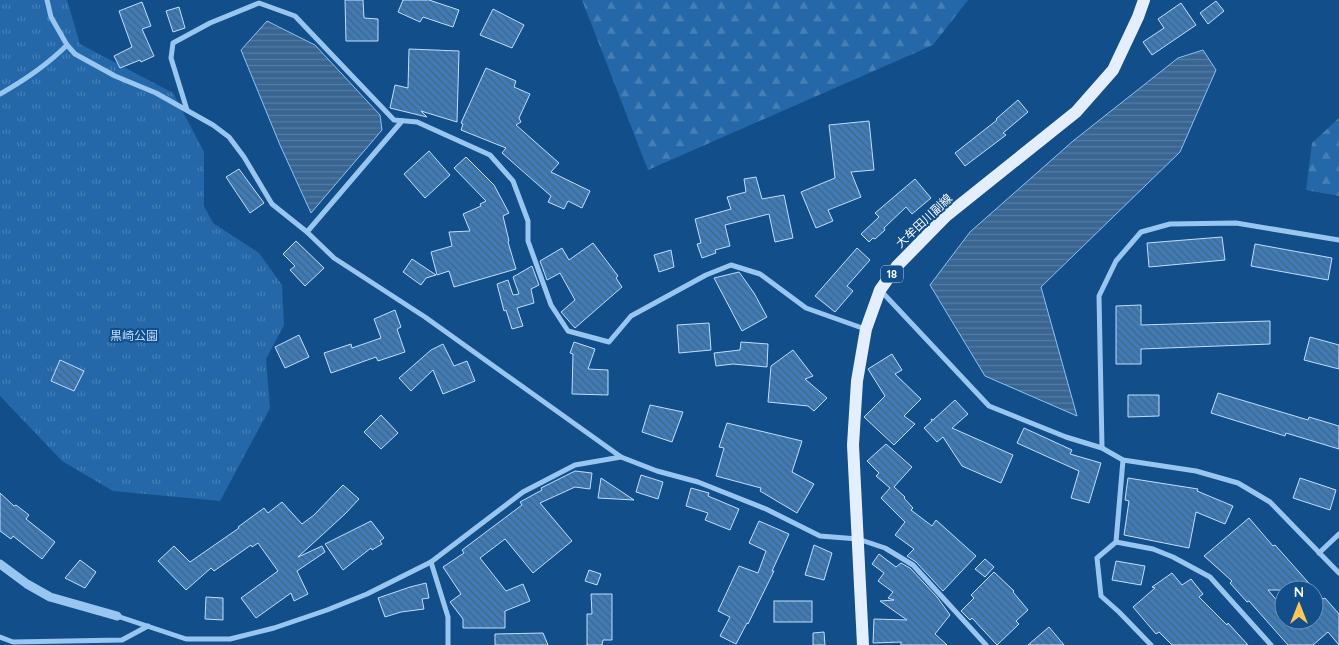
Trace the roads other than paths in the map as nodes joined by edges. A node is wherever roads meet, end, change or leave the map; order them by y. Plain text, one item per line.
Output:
1 (47, 0) edge
2 (1144, 0) edge
3 (67, 45) junction
4 (0, 94) edge
5 (187, 110) junction
6 (402, 121) junction
7 (306, 232) junction
8 (1339, 240) edge
9 (880, 290) junction
10 (866, 329) junction
11 (1102, 448) junction
12 (621, 457) junction
13 (1123, 460) junction
14 (1339, 534) edge
15 (858, 539) junction
16 (1116, 542) junction
17 (1319, 553) junction
18 (431, 562) junction
19 (0, 564) edge
20 (1339, 573) edge
21 (117, 616) joint
22 (148, 626) junction
23 (0, 637) edge
24 (186, 642) edge
25 (215, 642) edge
26 (231, 642) edge
27 (448, 645) edge
28 (863, 645) edge
29 (986, 645) edge
30 (1151, 645) edge
31 (1271, 645) edge

1 - 3 street
2 - 9 main road, 大牟田川副線 / 18
3 - 4 street
3 - 5 street
5 - 6 street
5 - 7 street
6 - 7 street
6 - 10 street
7 - 12 street
8 - 11 street
9 - 10 main road, 大牟田川副線 / 18
9 - 11 street
10 - 15 main road, 大牟田川副線 / 18
11 - 13 street
12 - 15 street
12 - 18 street
13 - 16 street
13 - 17 street
14 - 17 street
15 - 28 main road, 大牟田川副線 / 18
15 - 29 street
16 - 30 street
16 - 31 street
17 - 20 street
18 - 26 street
18 - 27 street
19 - 21 street
21 - 22 street
22 - 23 street
22 - 24 street
24 - 25 street
25 - 26 street

